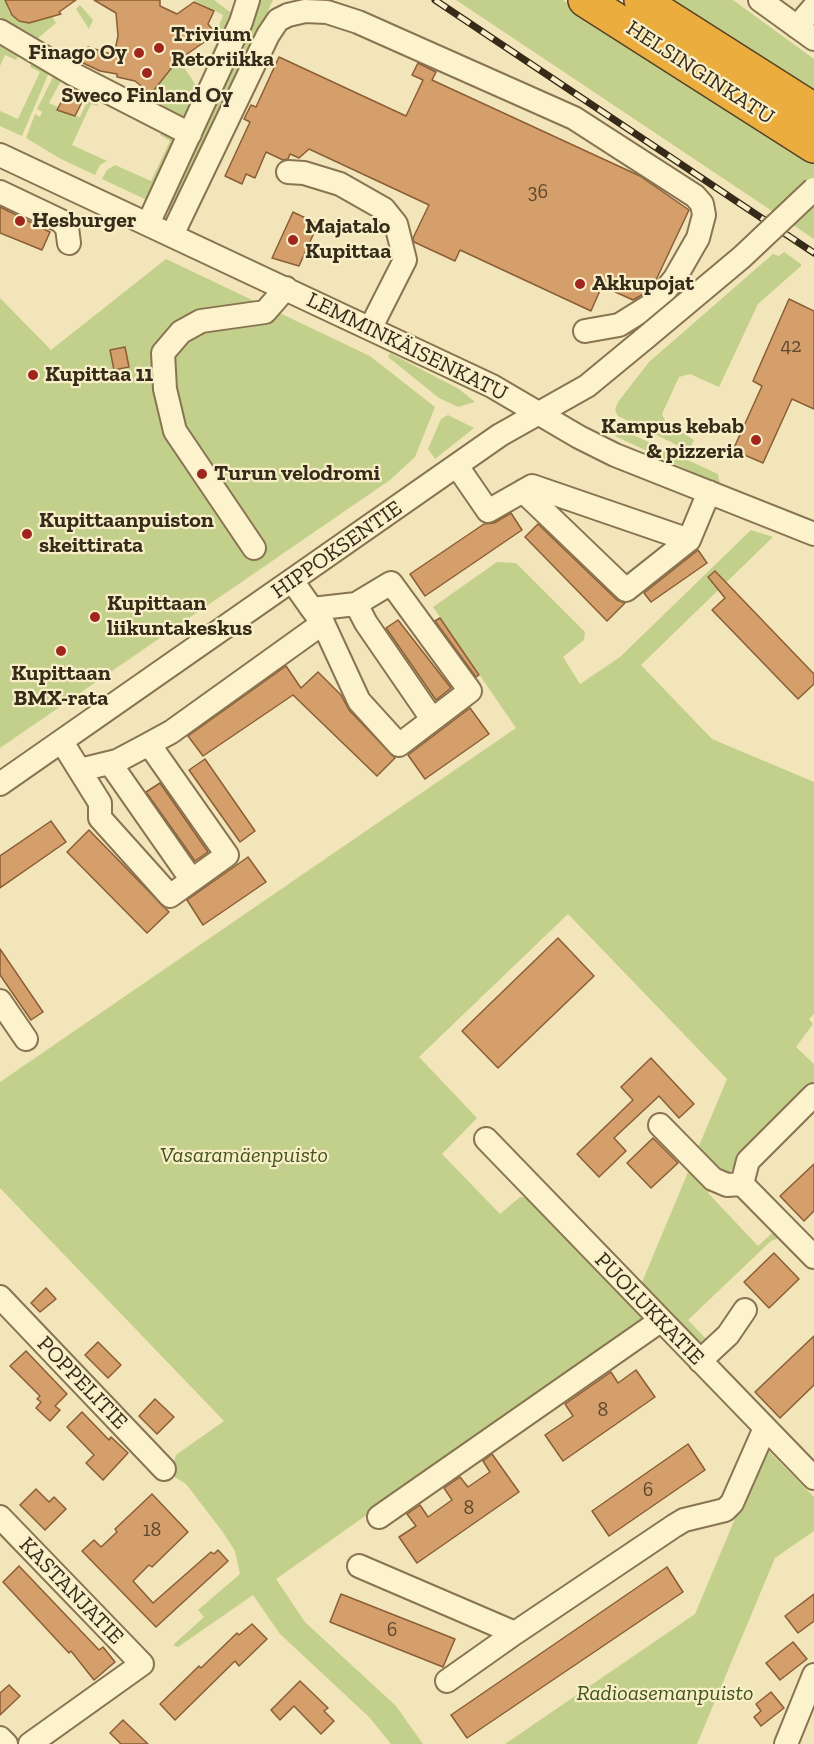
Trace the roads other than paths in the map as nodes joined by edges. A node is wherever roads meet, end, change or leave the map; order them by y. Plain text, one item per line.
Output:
1 (248, 0) edge
2 (585, 0) edge
3 (641, 0) edge
4 (760, 0) edge
5 (814, 8) edge
6 (0, 31) edge
7 (806, 33) edge
8 (814, 110) edge
9 (190, 134) junction
10 (814, 146) edge
11 (0, 155) edge
12 (288, 172) dead end
13 (814, 189) edge
14 (0, 192) edge
15 (148, 224) junction
16 (172, 234) junction
17 (69, 243) dead end
18 (286, 288) junction
19 (371, 327) junction
20 (585, 331) dead end
21 (538, 413) junction
22 (457, 466) junction
23 (523, 491) junction
24 (709, 492) junction
25 (814, 534) edge
26 (689, 540) junction
27 (254, 548) dead end
28 (293, 582) junction
29 (356, 604) junction
30 (318, 616) junction
31 (432, 719) junction
32 (62, 742) junction
33 (149, 744) junction
34 (110, 763) junction
35 (80, 770) junction
36 (0, 784) edge
37 (191, 879) junction
38 (0, 1001) edge
39 (26, 1039) dead end
40 (814, 1095) edge
41 (660, 1125) dead end
42 (486, 1139) dead end
43 (742, 1184) junction
44 (814, 1257) edge
45 (0, 1297) edge
46 (745, 1310) dead end
47 (660, 1321) junction
48 (700, 1361) junction
49 (765, 1428) junction
50 (164, 1469) dead end
51 (814, 1478) edge
52 (0, 1517) edge
53 (380, 1517) dead end
54 (359, 1566) dead end
55 (514, 1633) junction
56 (814, 1675) edge
57 (447, 1681) dead end
58 (0, 1738) edge
59 (6, 1744) edge
60 (30, 1744) edge
61 (786, 1744) edge

1 - 9 street
2 - 10 highway, HELSINGINKATU
3 - 8 highway, HELSINGINKATU
4 - 7 street
5 - 7 street
6 - 9 street
9 - 15 street
11 - 15 street, LEMMINKÄISENKATU
12 - 19 street
13 - 21 street, HIPPOKSENTIE, bridge
14 - 17 street
15 - 16 street, LEMMINKÄISENKATU
16 - 18 street, LEMMINKÄISENKATU
16 - 20 street
18 - 19 street, LEMMINKÄISENKATU
18 - 27 street
19 - 21 street, LEMMINKÄISENKATU
21 - 22 street, HIPPOKSENTIE
21 - 24 street, LEMMINKÄISENKATU
22 - 23 street
22 - 28 street, HIPPOKSENTIE
23 - 26 street
23 - 26 street
24 - 25 street, LEMMINKÄISENKATU
24 - 26 street
28 - 30 street
28 - 32 street, HIPPOKSENTIE
29 - 30 street
29 - 31 street
29 - 31 street
30 - 31 street
30 - 33 street
32 - 35 street
32 - 36 street, HIPPOKSENTIE
33 - 34 street
33 - 37 street
34 - 35 street
34 - 37 street
35 - 37 street
38 - 39 street
40 - 43 street
41 - 43 street
42 - 47 street, PUOLUKKATIE
43 - 44 street
45 - 50 street, POPPELITIE
46 - 48 street
47 - 48 street, PUOLUKKATIE
47 - 53 street
48 - 49 street, PUOLUKKATIE
49 - 51 street, PUOLUKKATIE
49 - 55 street
52 - 60 street, KASTANJATIE
54 - 55 street
55 - 57 street
56 - 61 street
58 - 59 street

